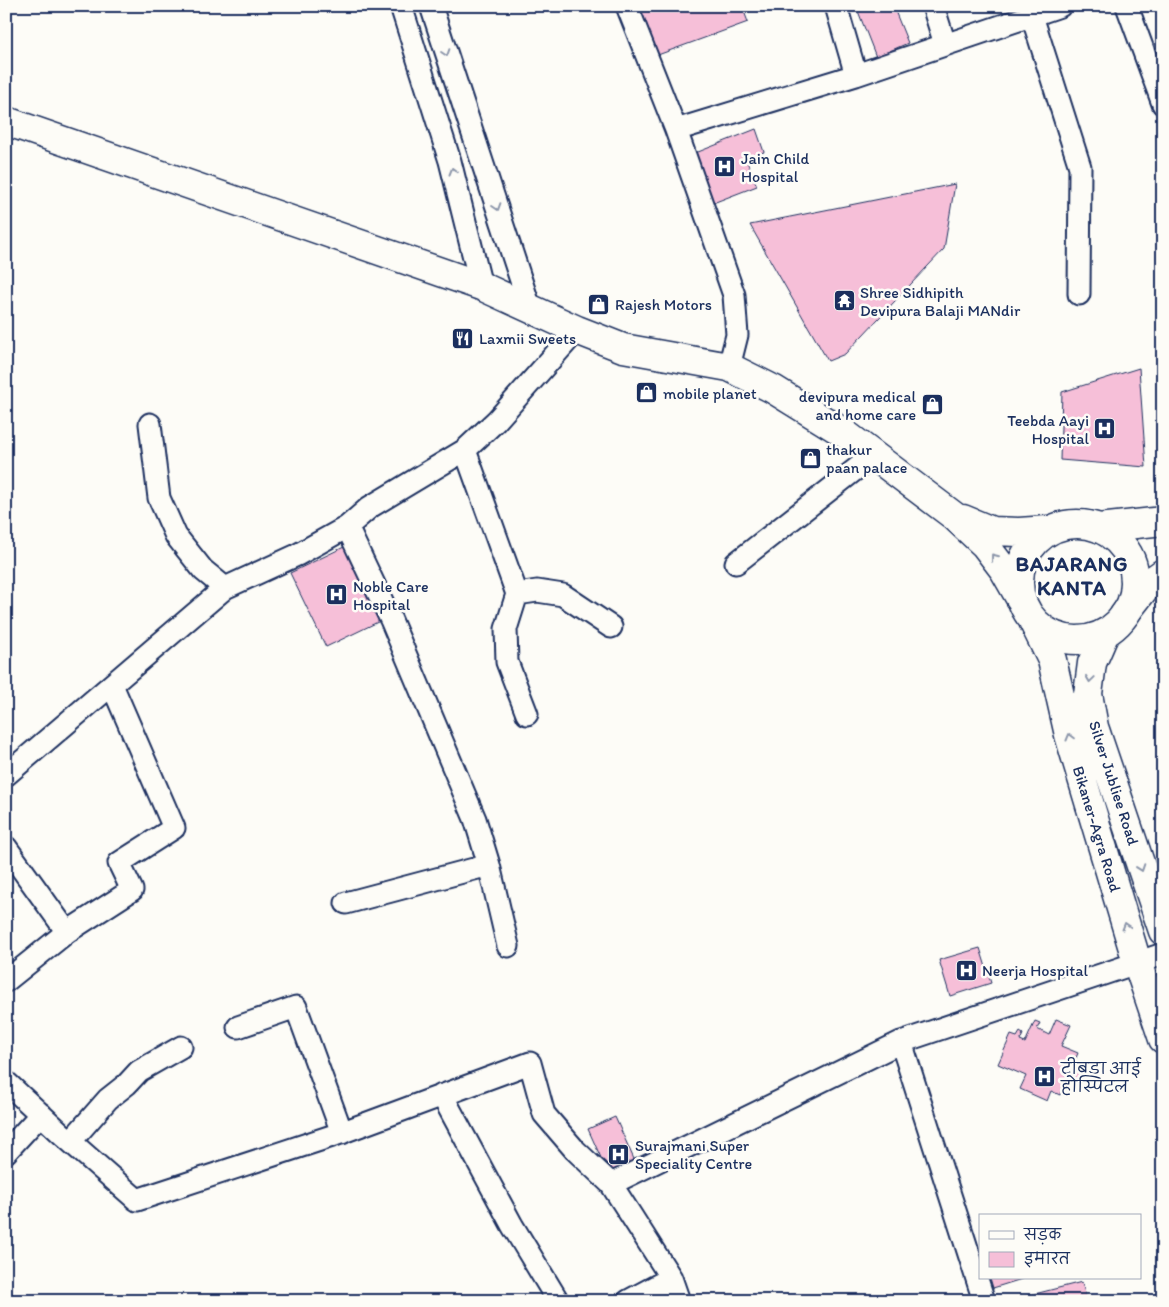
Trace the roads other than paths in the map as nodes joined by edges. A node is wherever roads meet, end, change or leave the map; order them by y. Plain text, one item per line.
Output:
1 (401, 6) edge
2 (431, 6) edge
3 (627, 6) edge
4 (836, 6) edge
5 (933, 6) edge
6 (1060, 6) edge
7 (1127, 6) edge
8 (1032, 16) junction
9 (945, 44) junction
10 (856, 75) junction
11 (1163, 104) edge
12 (6, 122) edge
13 (676, 130) junction
14 (482, 286) junction
15 (1079, 294) dead end
16 (530, 308) junction
17 (577, 330) junction
18 (729, 368) junction
19 (150, 424) dead end
20 (465, 450) junction
21 (874, 455) junction
22 (954, 516) junction
23 (1163, 521) edge
24 (347, 527) junction
25 (1099, 528) junction
26 (1048, 530) junction
27 (736, 563) dead end
28 (1163, 572) edge
29 (225, 588) junction
30 (517, 594) junction
31 (1026, 609) junction
32 (1114, 624) junction
33 (611, 627) dead end
34 (112, 685) junction
35 (527, 714) dead end
36 (6, 775) edge
37 (6, 847) edge
38 (489, 865) junction
39 (346, 903) dead end
40 (1163, 931) edge
41 (68, 932) junction
42 (508, 946) dead end
43 (1150, 958) edge
44 (6, 981) edge
45 (238, 1027) dead end
46 (1163, 1039) edge
47 (901, 1042) junction
48 (182, 1047) dead end
49 (6, 1082) edge
50 (442, 1096) junction
51 (41, 1114) junction
52 (342, 1133) junction
53 (70, 1141) junction
54 (6, 1152) edge
55 (611, 1184) junction
56 (671, 1278) junction
57 (558, 1301) edge
58 (628, 1301) edge
59 (679, 1301) edge
60 (984, 1301) edge

14 -> 1 street
2 -> 16 street
3 - 13 street
4 - 10 street
5 - 9 street
6 - 8 street
7 - 11 street
8 - 9 street
8 - 15 street
9 - 10 street
10 - 13 street
12 - 14 main road
13 - 18 street
14 - 16 main road
16 - 17 main road
17 - 18 main road
17 - 20 street
18 - 21 main road
19 - 29 street
20 - 24 street
20 - 30 street
21 - 22 main road
21 - 27 street
22 - 26 main road
31 -> 22 main road, Bikaner-Agra Road
23 - 25 main road
24 - 29 street
24 - 38 street
25 - 26 main road
25 - 32 main road
26 - 31 main road
28 - 32 main road
29 - 34 street
30 - 33 street
30 - 35 street
31 - 32 main road
43 -> 31 main road, Bikaner-Agra Road
32 -> 40 main road, Silver Jubliee Road
34 - 36 street
34 - 41 street
37 - 41 street
38 - 39 street
38 - 42 street
41 - 44 street
43 - 46 main road, Bikaner-Agra Road
43 - 47 street
45 - 52 street
47 - 55 street
47 - 60 street
48 - 53 street
49 - 51 street
50 - 52 street
50 - 55 street
50 - 57 street
51 - 53 street
51 - 54 street
52 - 53 street
55 - 56 street
56 - 58 street
56 - 59 street

